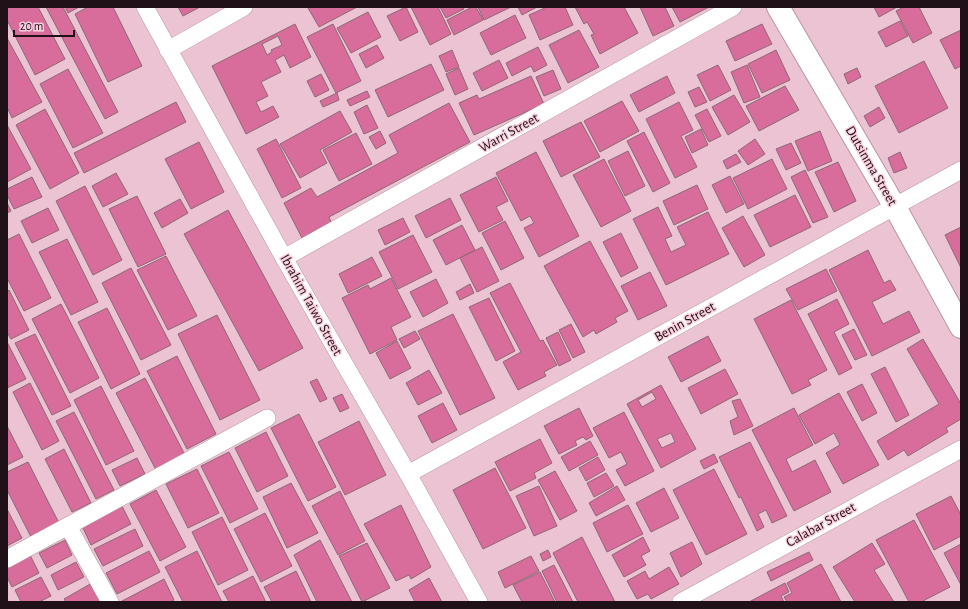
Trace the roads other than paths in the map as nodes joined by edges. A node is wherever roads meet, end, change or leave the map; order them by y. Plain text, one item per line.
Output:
1 (145, 7) edge
2 (244, 7) edge
3 (733, 7) edge
4 (778, 7) edge
5 (168, 50) junction
6 (961, 170) edge
7 (895, 206) junction
8 (284, 258) junction
9 (961, 327) edge
10 (268, 418) dead end
11 (961, 449) edge
12 (408, 474) junction
13 (68, 526) junction
14 (7, 559) edge
15 (110, 602) edge
16 (479, 602) edge
17 (681, 602) edge

1 - 5 street, Ibrahim Taiwo Street
2 - 5 street
3 - 8 street, Warri Street
4 - 7 street, Dutsinma Street
5 - 8 street, Ibrahim Taiwo Street
6 - 7 street, Benin Street
7 - 9 street, Dutsinma Street
7 - 12 street, Benin Street
8 - 12 street, Ibrahim Taiwo Street
10 - 13 street
11 - 17 street, Calabar Street
12 - 16 street, Ibrahim Taiwo Street
13 - 14 street
13 - 15 street

